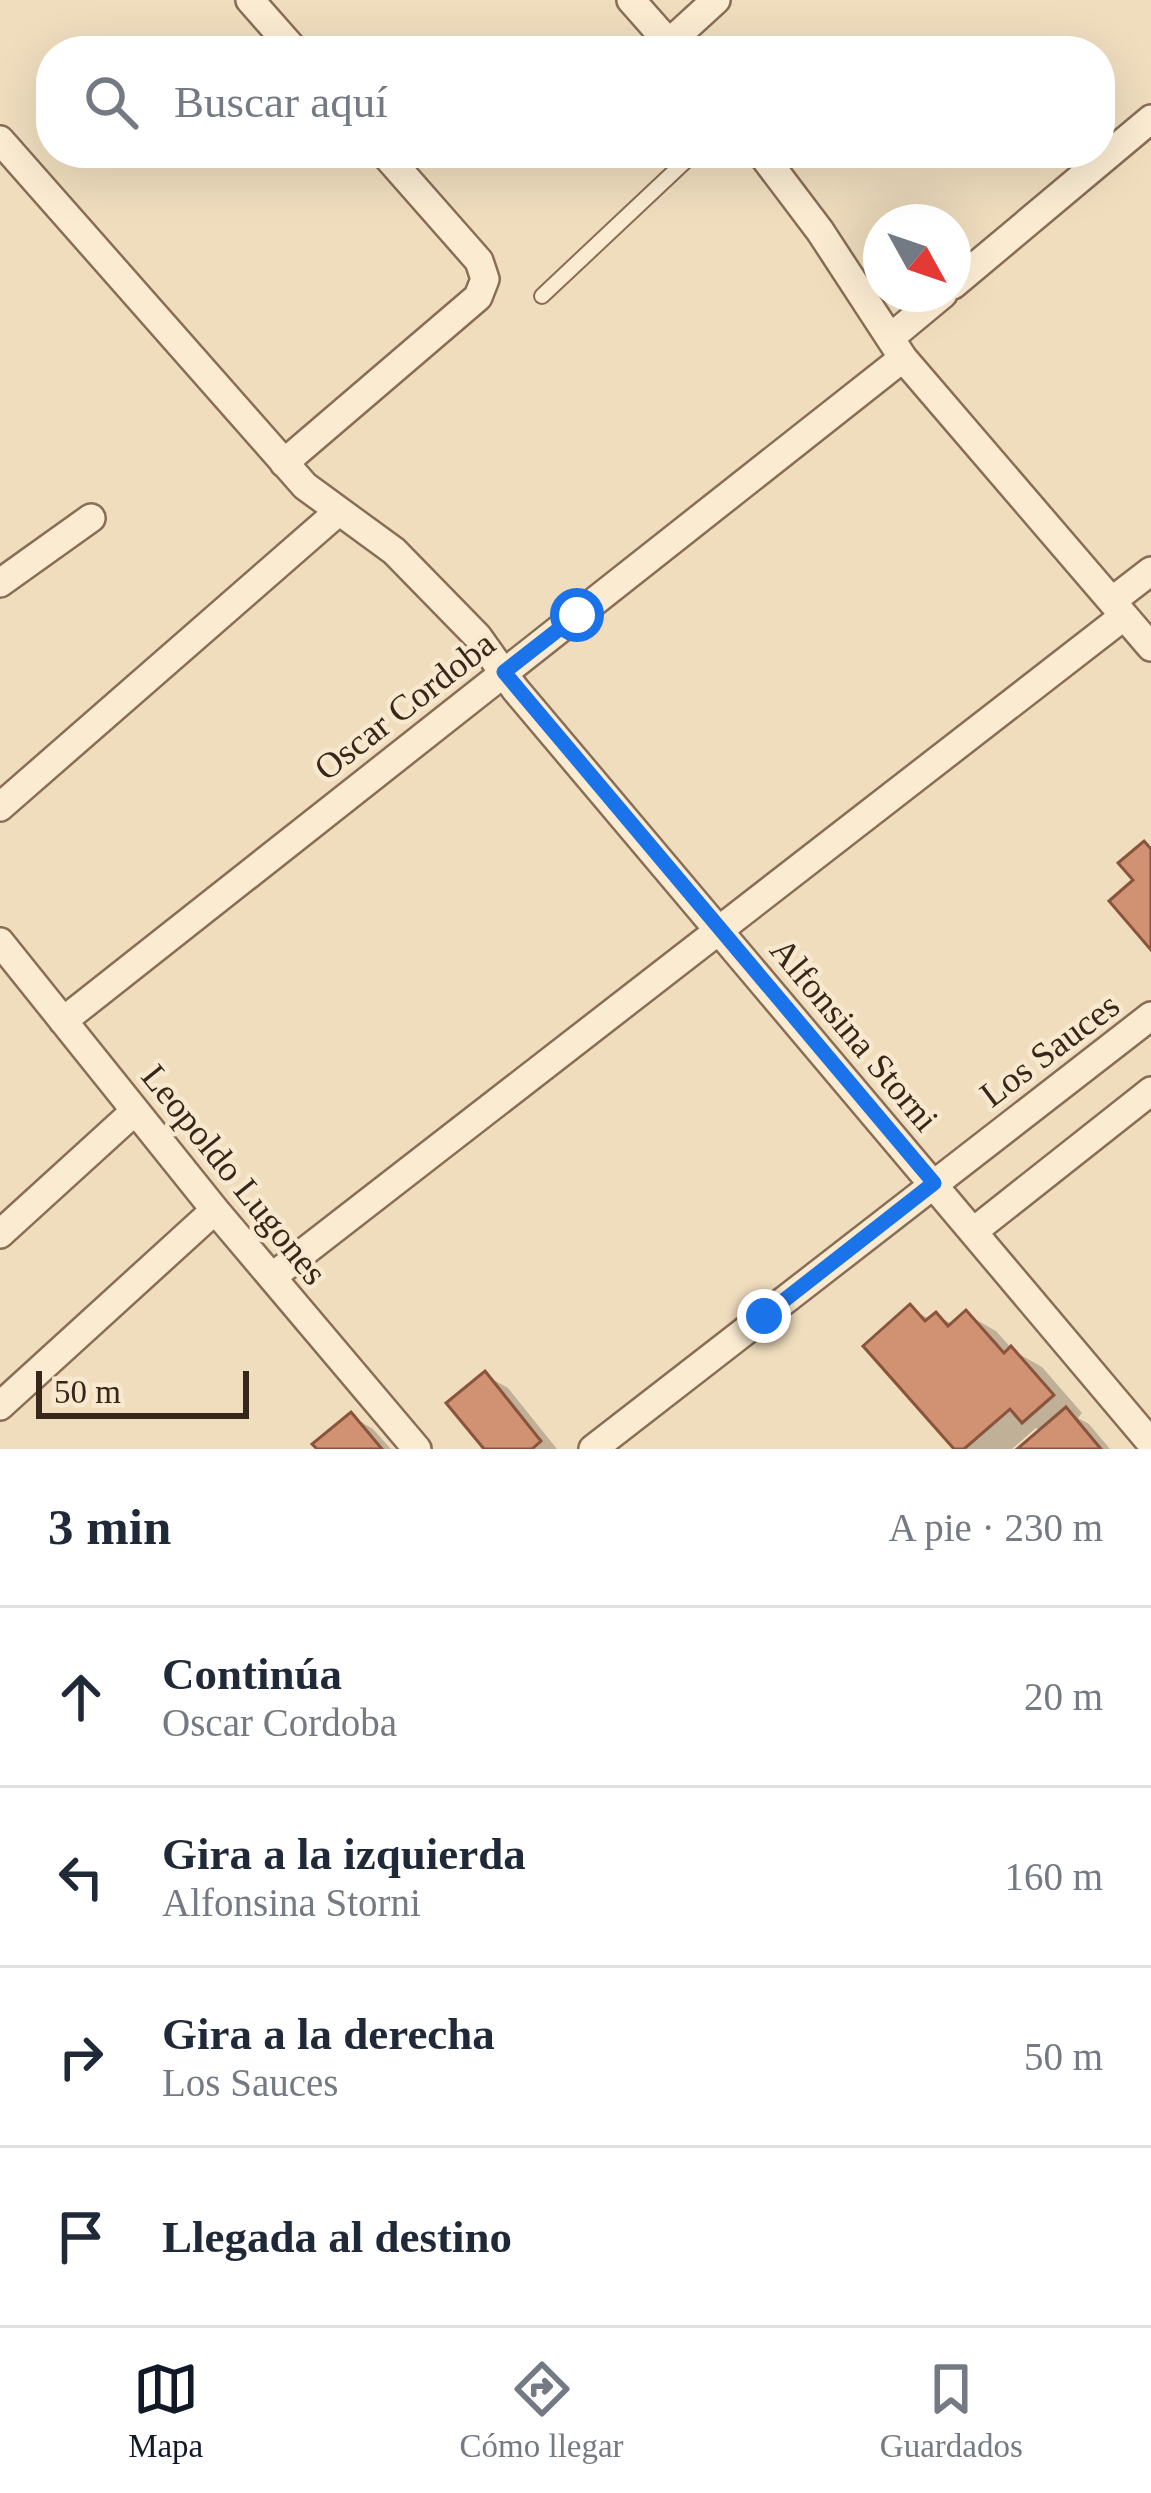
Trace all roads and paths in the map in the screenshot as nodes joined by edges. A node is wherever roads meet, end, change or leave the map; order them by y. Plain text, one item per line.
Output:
1 (250, 0) edge
2 (632, 0) edge
3 (716, 0) edge
4 (282, 36) edge
5 (663, 36) edge
6 (683, 36) edge
7 (1151, 119) edge
8 (0, 140) edge
9 (1115, 149) edge
10 (397, 168) edge
11 (678, 168) edge
12 (772, 168) edge
13 (1093, 168) edge
14 (971, 271) edge
15 (542, 296) dead end
16 (928, 312) edge
17 (897, 348) junction
18 (284, 463) junction
19 (339, 511) junction
20 (91, 518) dead end
21 (1151, 571) edge
22 (0, 583) edge
23 (1118, 608) junction
24 (1151, 646) edge
25 (504, 672) junction
26 (0, 807) edge
27 (720, 931) junction
28 (1, 945) edge
29 (1151, 1016) edge
30 (63, 1021) junction
31 (1151, 1091) edge
32 (135, 1111) junction
33 (934, 1183) junction
34 (214, 1210) junction
35 (974, 1231) junction
36 (0, 1234) edge
37 (272, 1277) junction
38 (0, 1406) edge
39 (1151, 1443) edge
40 (417, 1449) edge
41 (593, 1449) edge

1 - 4 street
2 - 5 street
3 - 6 street
7 - 9 street
8 - 18 street, Alfonsina Storni
10 - 18 street
11 - 15 lane
12 - 17 street
13 - 14 street
16 - 17 street, Oscar Cordoba
17 - 23 street
17 - 25 street, Oscar Cordoba
18 - 19 street, Alfonsina Storni
19 - 25 street, Alfonsina Storni
19 - 26 street
20 - 22 street
21 - 23 street
23 - 24 street
23 - 27 street
25 - 27 street, Alfonsina Storni
25 - 30 street, Oscar Cordoba
27 - 33 street, Alfonsina Storni
27 - 37 street
28 - 30 street, Leopoldo Lugones
29 - 33 street, Los Sauces
30 - 32 street, Leopoldo Lugones
31 - 35 street
32 - 34 street, Leopoldo Lugones
32 - 36 street
33 - 35 street, Alfonsina Storni
33 - 41 street, Los Sauces
34 - 37 street, Leopoldo Lugones
34 - 38 street
35 - 39 street, Alfonsina Storni
37 - 40 street, Leopoldo Lugones

